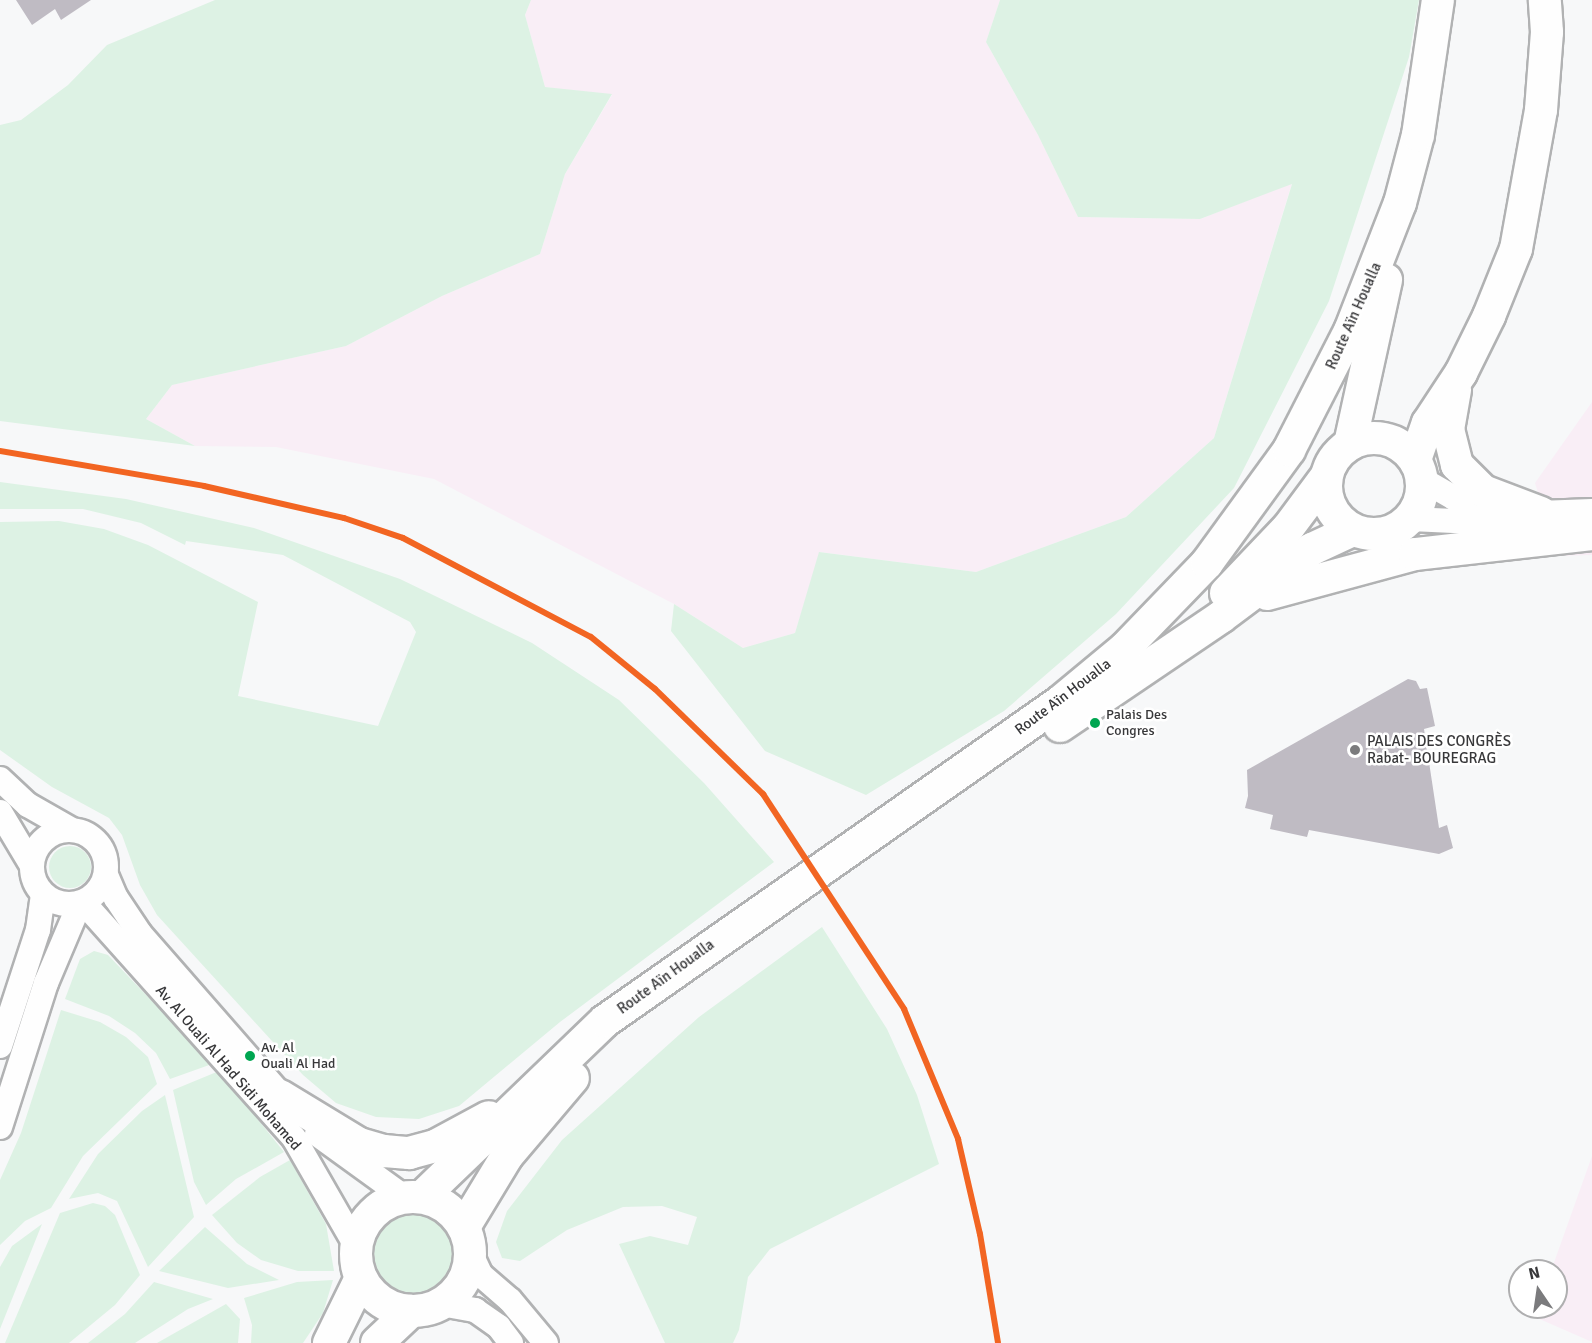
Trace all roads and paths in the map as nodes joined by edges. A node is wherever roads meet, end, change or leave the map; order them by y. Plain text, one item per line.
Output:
1 (1438, 0) edge
2 (1545, 0) edge
3 (1394, 223) junction
4 (1461, 373) junction
5 (1350, 444) junction
6 (1419, 470) junction
7 (1326, 477) junction
8 (1592, 511) edge
9 (1540, 513) junction
10 (1411, 519) junction
11 (1592, 527) edge
12 (1353, 530) junction
13 (1592, 534) edge
14 (1221, 617) junction
15 (1026, 726) junction
16 (0, 779) edge
17 (0, 812) edge
18 (70, 829) junction
19 (32, 864) junction
20 (106, 875) junction
21 (43, 894) junction
22 (82, 903) junction
23 (0, 1046) edge
24 (537, 1085) junction
25 (280, 1096) junction
26 (0, 1127) edge
27 (413, 1197) junction
28 (468, 1240) junction
29 (356, 1246) junction
30 (361, 1278) junction
31 (441, 1304) junction
32 (411, 1311) junction
33 (329, 1343) edge
34 (377, 1343) edge
35 (511, 1343) edge
36 (546, 1343) edge

1 - 3 highway, Route Aïn Houalla
2 - 4 highway
3 - 5 highway
3 - 15 highway, Route Aïn Houalla
4 - 6 highway
4 - 9 highway
5 - 6 highway
5 - 7 highway
6 - 9 street
6 - 10 highway
7 - 12 highway
7 - 15 highway
8 - 9 street
10 - 11 street
10 - 12 highway
12 - 14 highway, Route Aïn Houalla
13 - 14 highway
14 - 28 highway, Route Aïn Houalla
15 - 24 highway, Route Aïn Houalla
16 - 18 street
17 - 19 street
18 - 19 street
18 - 20 street
19 - 21 street
20 - 22 street
20 - 25 street, Av. Al Ouali Al Had Sidi Mohamed
21 - 22 street
21 - 23 street
22 - 26 street
22 - 29 street, Av. Al Ouali Al Had Sidi Mohamed
24 - 25 highway
24 - 27 highway, Route Aïn Houalla
25 - 27 street, Av. Al Ouali Al Had Sidi Mohamed
27 - 28 highway
27 - 29 highway
28 - 31 highway
28 - 36 street
29 - 30 highway
30 - 32 highway
30 - 33 highway
31 - 32 highway
31 - 35 street
32 - 34 highway

